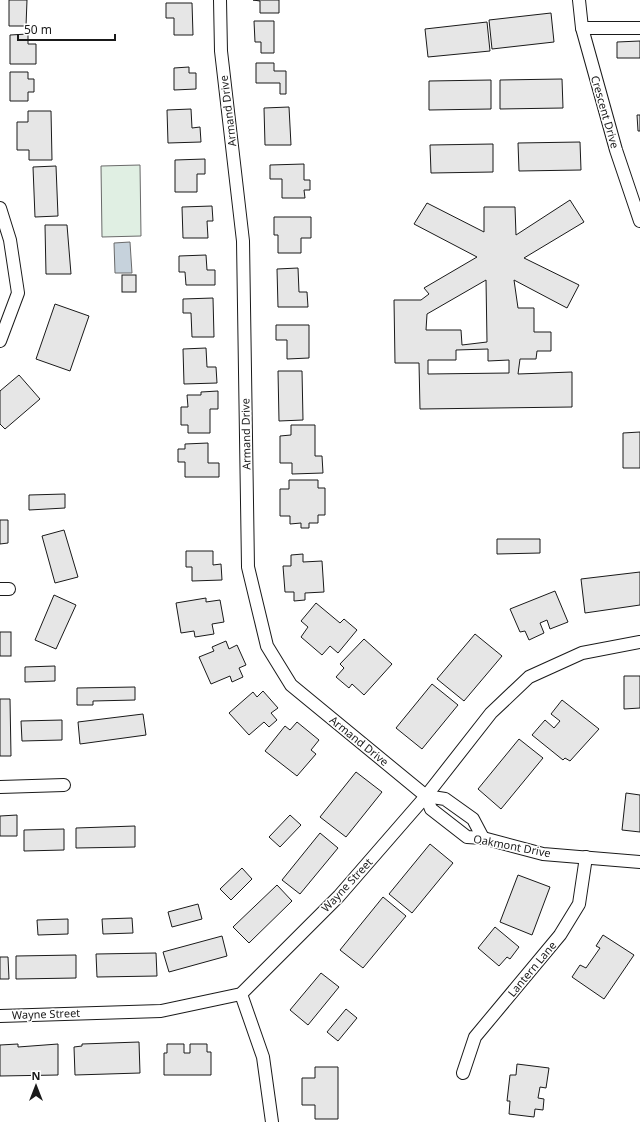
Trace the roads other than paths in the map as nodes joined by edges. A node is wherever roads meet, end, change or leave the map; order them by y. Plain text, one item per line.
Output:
1 (220, 0) edge
2 (579, 0) edge
3 (582, 28) junction
4 (640, 28) edge
5 (0, 208) edge
6 (640, 221) edge
7 (0, 341) edge
8 (640, 642) edge
9 (64, 785) dead end
10 (0, 787) edge
11 (426, 796) junction
12 (483, 838) junction
13 (586, 858) junction
14 (640, 862) edge
15 (241, 994) junction
16 (0, 1016) edge
17 (463, 1073) dead end
18 (272, 1122) edge

1 - 11 street, Armand Drive
2 - 3 street, Crescent Drive
3 - 4 street
3 - 6 street, Crescent Drive
5 - 7 street
8 - 11 street, Wayne Street
9 - 10 street
11 - 12 street
11 - 12 street, Oakmont Drive
11 - 15 street, Wayne Street
12 - 13 street, Oakmont Drive
13 - 14 street, Oakmont Drive
13 - 17 street, Lantern Lane
15 - 16 street, Wayne Street
15 - 18 street

